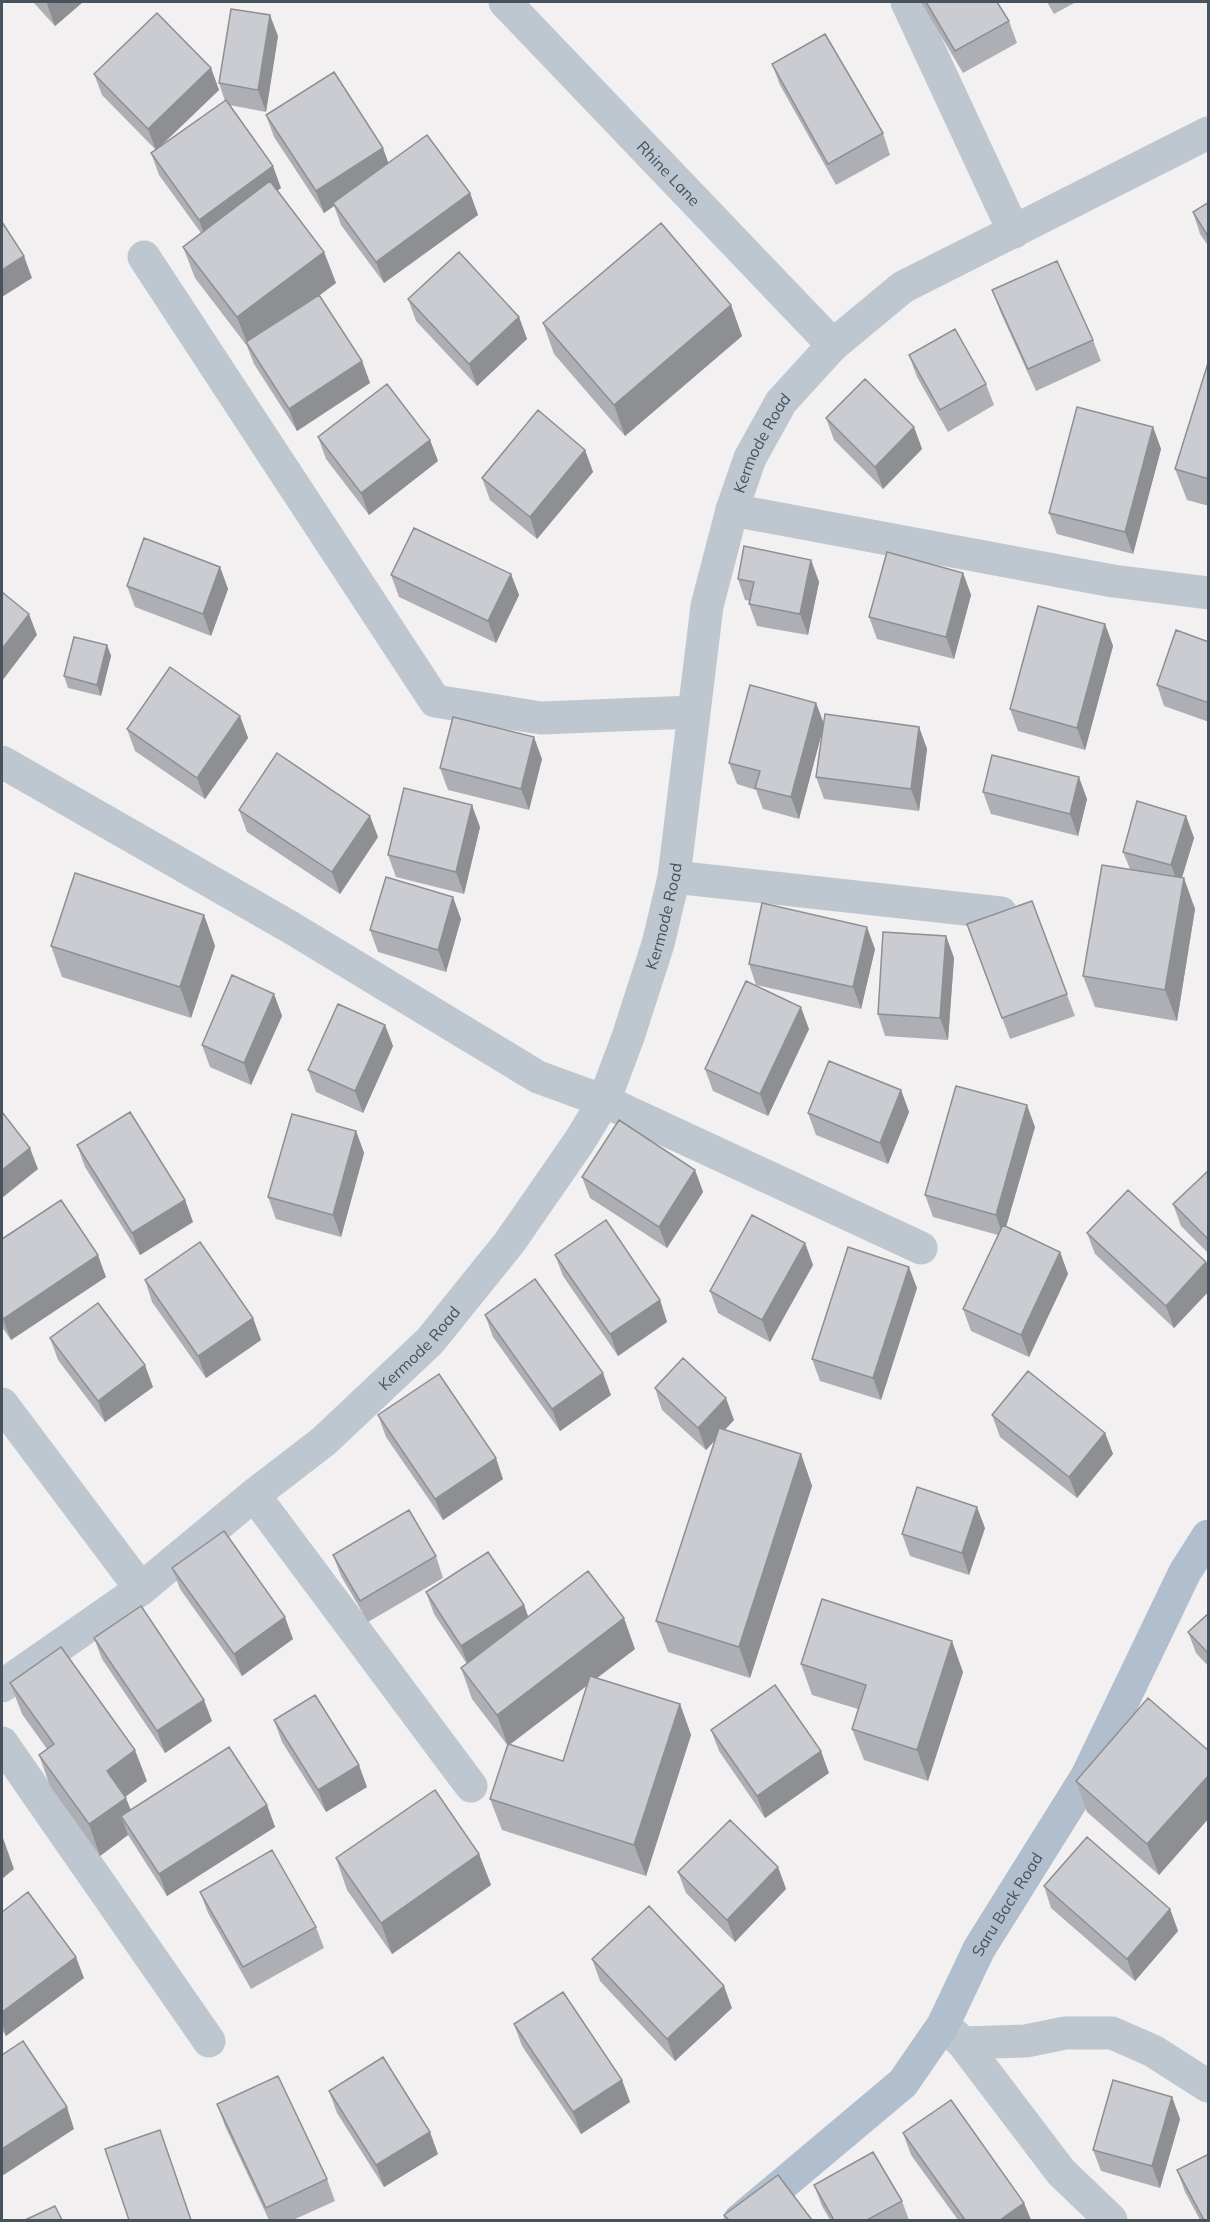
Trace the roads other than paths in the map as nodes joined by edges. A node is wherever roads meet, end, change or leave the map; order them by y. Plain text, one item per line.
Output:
1 (505, 2) edge
2 (907, 2) edge
3 (1209, 133) edge
4 (1014, 232) junction
5 (144, 257) dead end
6 (833, 345) junction
7 (732, 510) junction
8 (1209, 593) edge
9 (693, 712) junction
10 (2, 762) edge
11 (674, 877) junction
12 (1001, 913) edge
13 (604, 1101) junction
14 (921, 1248) dead end
15 (2, 1404) edge
16 (254, 1495) junction
17 (1209, 1536) edge
18 (141, 1589) junction
19 (2, 1686) edge
20 (2, 1743) edge
21 (471, 1786) dead end
22 (953, 2034) junction
23 (209, 2041) dead end
24 (1209, 2086) edge
25 (740, 2220) edge
26 (1111, 2220) edge

1 - 6 street, Rhine Lane
2 - 4 street
3 - 4 street, Kermode Road
4 - 6 street, Kermode Road
5 - 9 street
6 - 7 street, Kermode Road
7 - 8 street
7 - 9 street, Kermode Road
9 - 11 street, Kermode Road
10 - 13 street
11 - 12 street
11 - 13 street, Kermode Road
13 - 14 street
13 - 16 street, Kermode Road
15 - 18 street
16 - 18 street, Kermode Road
16 - 21 street
17 - 22 main road, Saru Back Road
18 - 19 street, Kermode Road
20 - 23 street
22 - 24 street
22 - 25 main road, Saru Back Road
22 - 26 street

